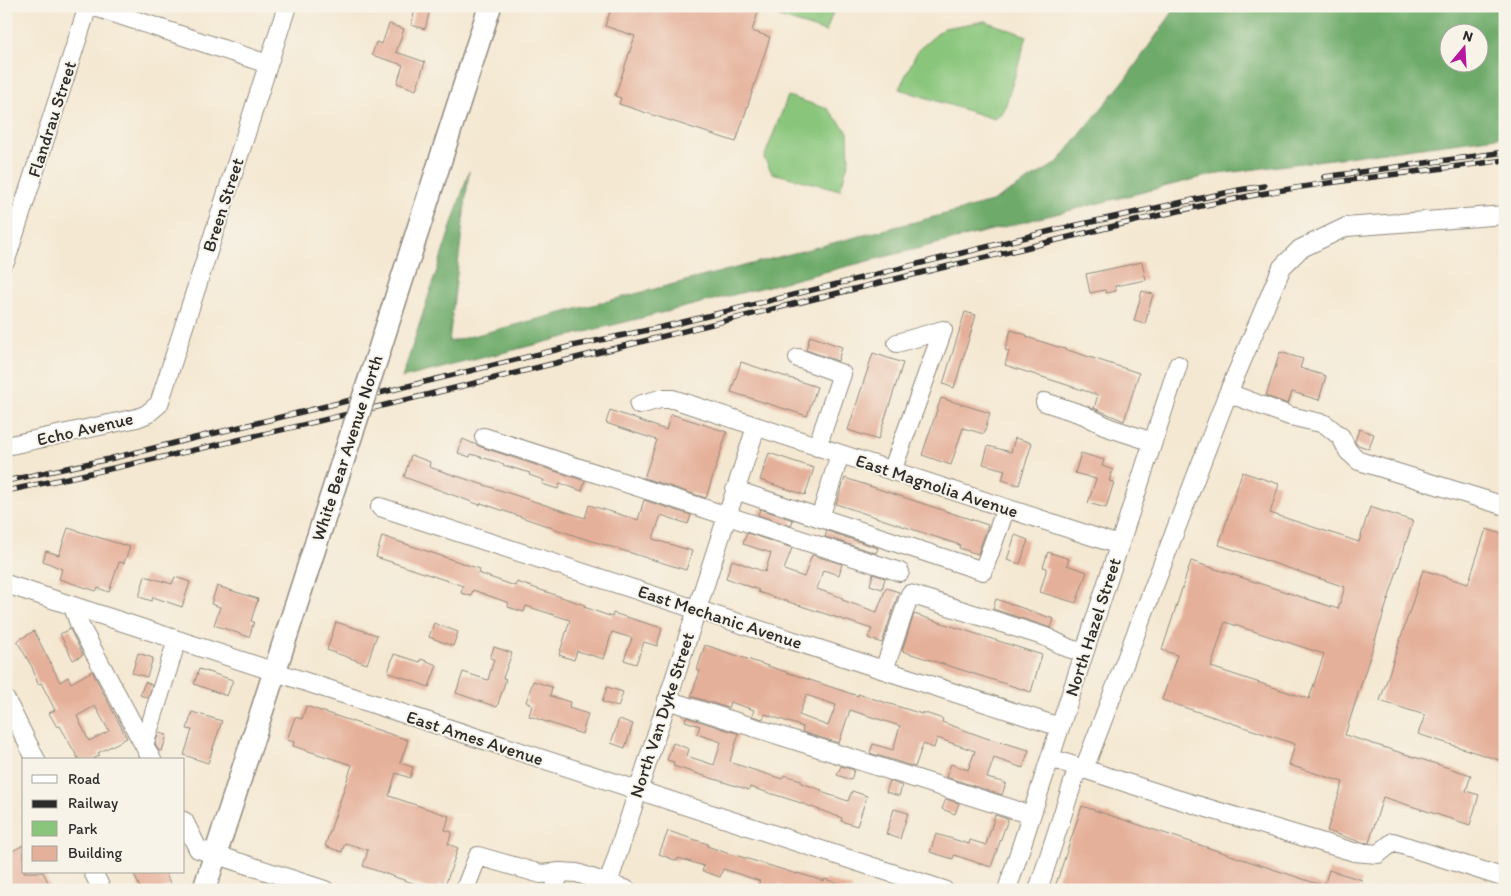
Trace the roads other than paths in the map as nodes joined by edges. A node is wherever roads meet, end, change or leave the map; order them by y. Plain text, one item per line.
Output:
1 (90, 6) edge
2 (286, 6) edge
3 (490, 6) edge
4 (268, 64) junction
5 (1505, 215) edge
6 (6, 260) edge
7 (897, 343) dead end
8 (798, 358) dead end
9 (1178, 365) dead end
10 (1228, 393) junction
11 (1045, 402) dead end
12 (159, 404) joint
13 (639, 405) dead end
14 (756, 427) junction
15 (484, 437) dead end
16 (1153, 442) junction
17 (6, 446) edge
18 (818, 447) junction
19 (840, 454) junction
20 (892, 471) junction
21 (735, 490) junction
22 (1505, 506) edge
23 (380, 507) dead end
24 (1006, 508) junction
25 (727, 516) junction
26 (820, 518) junction
27 (1119, 545) junction
28 (900, 572) dead end
29 (6, 584) edge
30 (73, 607) junction
31 (696, 610) junction
32 (178, 640) junction
33 (1084, 653) junction
34 (884, 670) junction
35 (273, 672) junction
36 (6, 700) edge
37 (667, 700) junction
38 (1060, 727) junction
39 (148, 752) edge
40 (35, 758) edge
41 (1050, 758) junction
42 (1081, 768) junction
43 (638, 790) junction
44 (1031, 815) junction
45 (185, 823) edge
46 (215, 854) junction
47 (560, 872) junction
48 (94, 874) edge
49 (1505, 877) edge
50 (607, 887) edge
51 (102, 890) edge
52 (204, 890) edge
53 (325, 890) edge
54 (467, 890) edge
55 (554, 890) edge
56 (627, 890) edge
57 (944, 890) edge
58 (1007, 890) edge
59 (1038, 890) edge

1 - 4 street
1 - 6 street, Flandrau Street
2 - 4 street, Breen Street
3 - 35 main road, White Bear Avenue North, bridge
4 - 12 street, Breen Street
5 - 10 street
7 - 20 street
8 - 18 street
9 - 16 street, North Hazel Street
10 - 22 street
10 - 42 street
11 - 16 street
12 - 17 street, Echo Avenue
13 - 14 street, East Magnolia Avenue
14 - 18 street, East Magnolia Avenue
14 - 21 street, North Van Dyke Street
15 - 25 street
16 - 27 street, North Hazel Street
18 - 19 street, East Magnolia Avenue
19 - 20 street, East Magnolia Avenue
19 - 26 street
20 - 24 street, East Magnolia Avenue
21 - 25 street, North Van Dyke Street
21 - 26 street
23 - 31 street, East Mechanic Avenue
24 - 26 street
24 - 27 street, East Magnolia Avenue
25 - 28 street
25 - 31 street, North Van Dyke Street
27 - 33 street, North Hazel Street
29 - 30 street, East Ames Avenue
30 - 32 street, East Ames Avenue
30 - 39 street
31 - 34 street, East Mechanic Avenue
31 - 37 street, North Van Dyke Street
32 - 35 street, East Ames Avenue
32 - 39 street
33 - 34 street
33 - 38 street, North Hazel Street
34 - 38 street, East Mechanic Avenue
35 - 43 street, East Ames Avenue
35 - 46 main road, White Bear Avenue North
36 - 40 street
37 - 43 street, North Van Dyke Street
37 - 44 street
38 - 41 street, North Hazel Street
41 - 42 street
41 - 44 street, North Hazel Street
42 - 49 street
42 - 59 street
43 - 50 street, North Van Dyke Street
43 - 57 street, East Ames Avenue
44 - 58 street, North Hazel Street
45 - 46 street
46 - 52 main road, White Bear Avenue North
46 - 53 street
47 - 50 street
47 - 54 street
47 - 55 street
48 - 51 street
50 - 56 street

